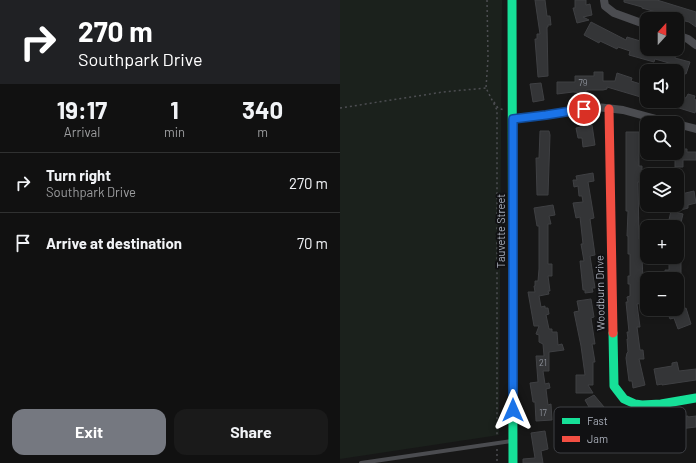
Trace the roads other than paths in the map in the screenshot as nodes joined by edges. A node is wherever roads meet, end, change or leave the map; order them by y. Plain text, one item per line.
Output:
1 (512, 0) edge
2 (604, 0) edge
3 (640, 22) edge
4 (684, 38) edge
5 (696, 45) edge
6 (609, 109) junction
7 (513, 115) junction
8 (645, 116) edge
9 (684, 126) edge
10 (696, 129) edge
11 (696, 398) edge
12 (513, 440) junction
13 (361, 463) edge
14 (513, 463) edge

1 - 7 street, Tauvette Street
2 - 3 street
4 - 5 street
6 - 7 street
6 - 8 street
6 - 11 street, Woodburn Drive
7 - 12 street, Tauvette Street
9 - 10 street
12 - 13 lane
12 - 14 street, Tauvette Street

